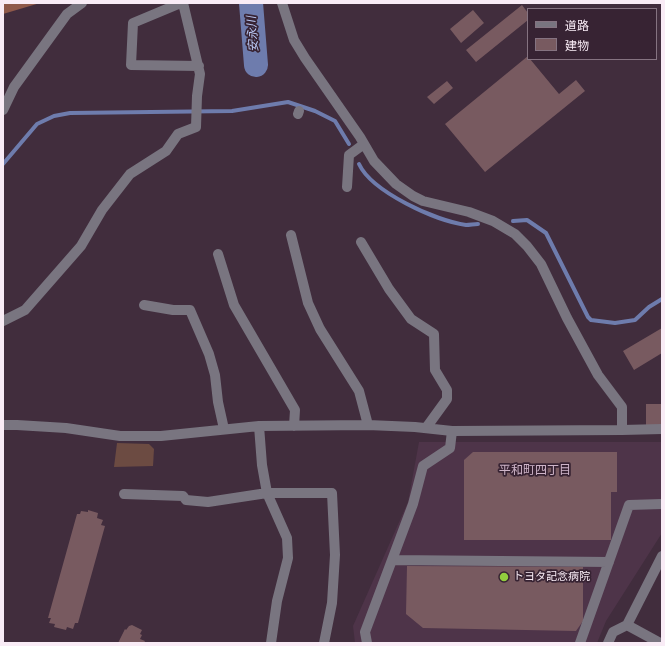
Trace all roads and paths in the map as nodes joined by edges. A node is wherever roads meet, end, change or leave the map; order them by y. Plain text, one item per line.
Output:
1 (82, 3) edge
2 (182, 3) edge
3 (282, 3) edge
4 (199, 66) junction
5 (3, 110) edge
6 (364, 144) junction
7 (347, 187) dead end
8 (291, 235) dead end
9 (361, 242) dead end
10 (218, 254) dead end
11 (144, 305) dead end
12 (3, 321) edge
13 (3, 425) edge
14 (368, 425) junction
15 (259, 426) junction
16 (294, 426) junction
17 (426, 428) junction
18 (224, 429) junction
19 (662, 429) edge
20 (622, 430) junction
21 (452, 431) junction
22 (267, 493) junction
23 (124, 494) dead end
24 (662, 504) edge
25 (662, 556) edge
26 (392, 560) junction
27 (609, 562) junction
28 (627, 625) junction
29 (271, 643) edge
30 (324, 643) edge
31 (367, 643) edge
32 (580, 643) edge
33 (608, 643) edge
34 (660, 643) edge

1 - 5 street
2 - 4 street
2 - 4 street
3 - 6 street
4 - 12 street
6 - 7 street
6 - 20 street
8 - 14 street
9 - 17 street
10 - 16 street
11 - 18 street
13 - 18 street
14 - 16 street
14 - 17 street
15 - 16 street
15 - 18 street
15 - 22 street
17 - 21 street
19 - 20 street
20 - 21 street
21 - 26 street
22 - 23 street
22 - 29 street
22 - 30 street
24 - 27 street
25 - 28 street
26 - 27 street
26 - 31 street
27 - 32 street
28 - 33 street
28 - 34 street

